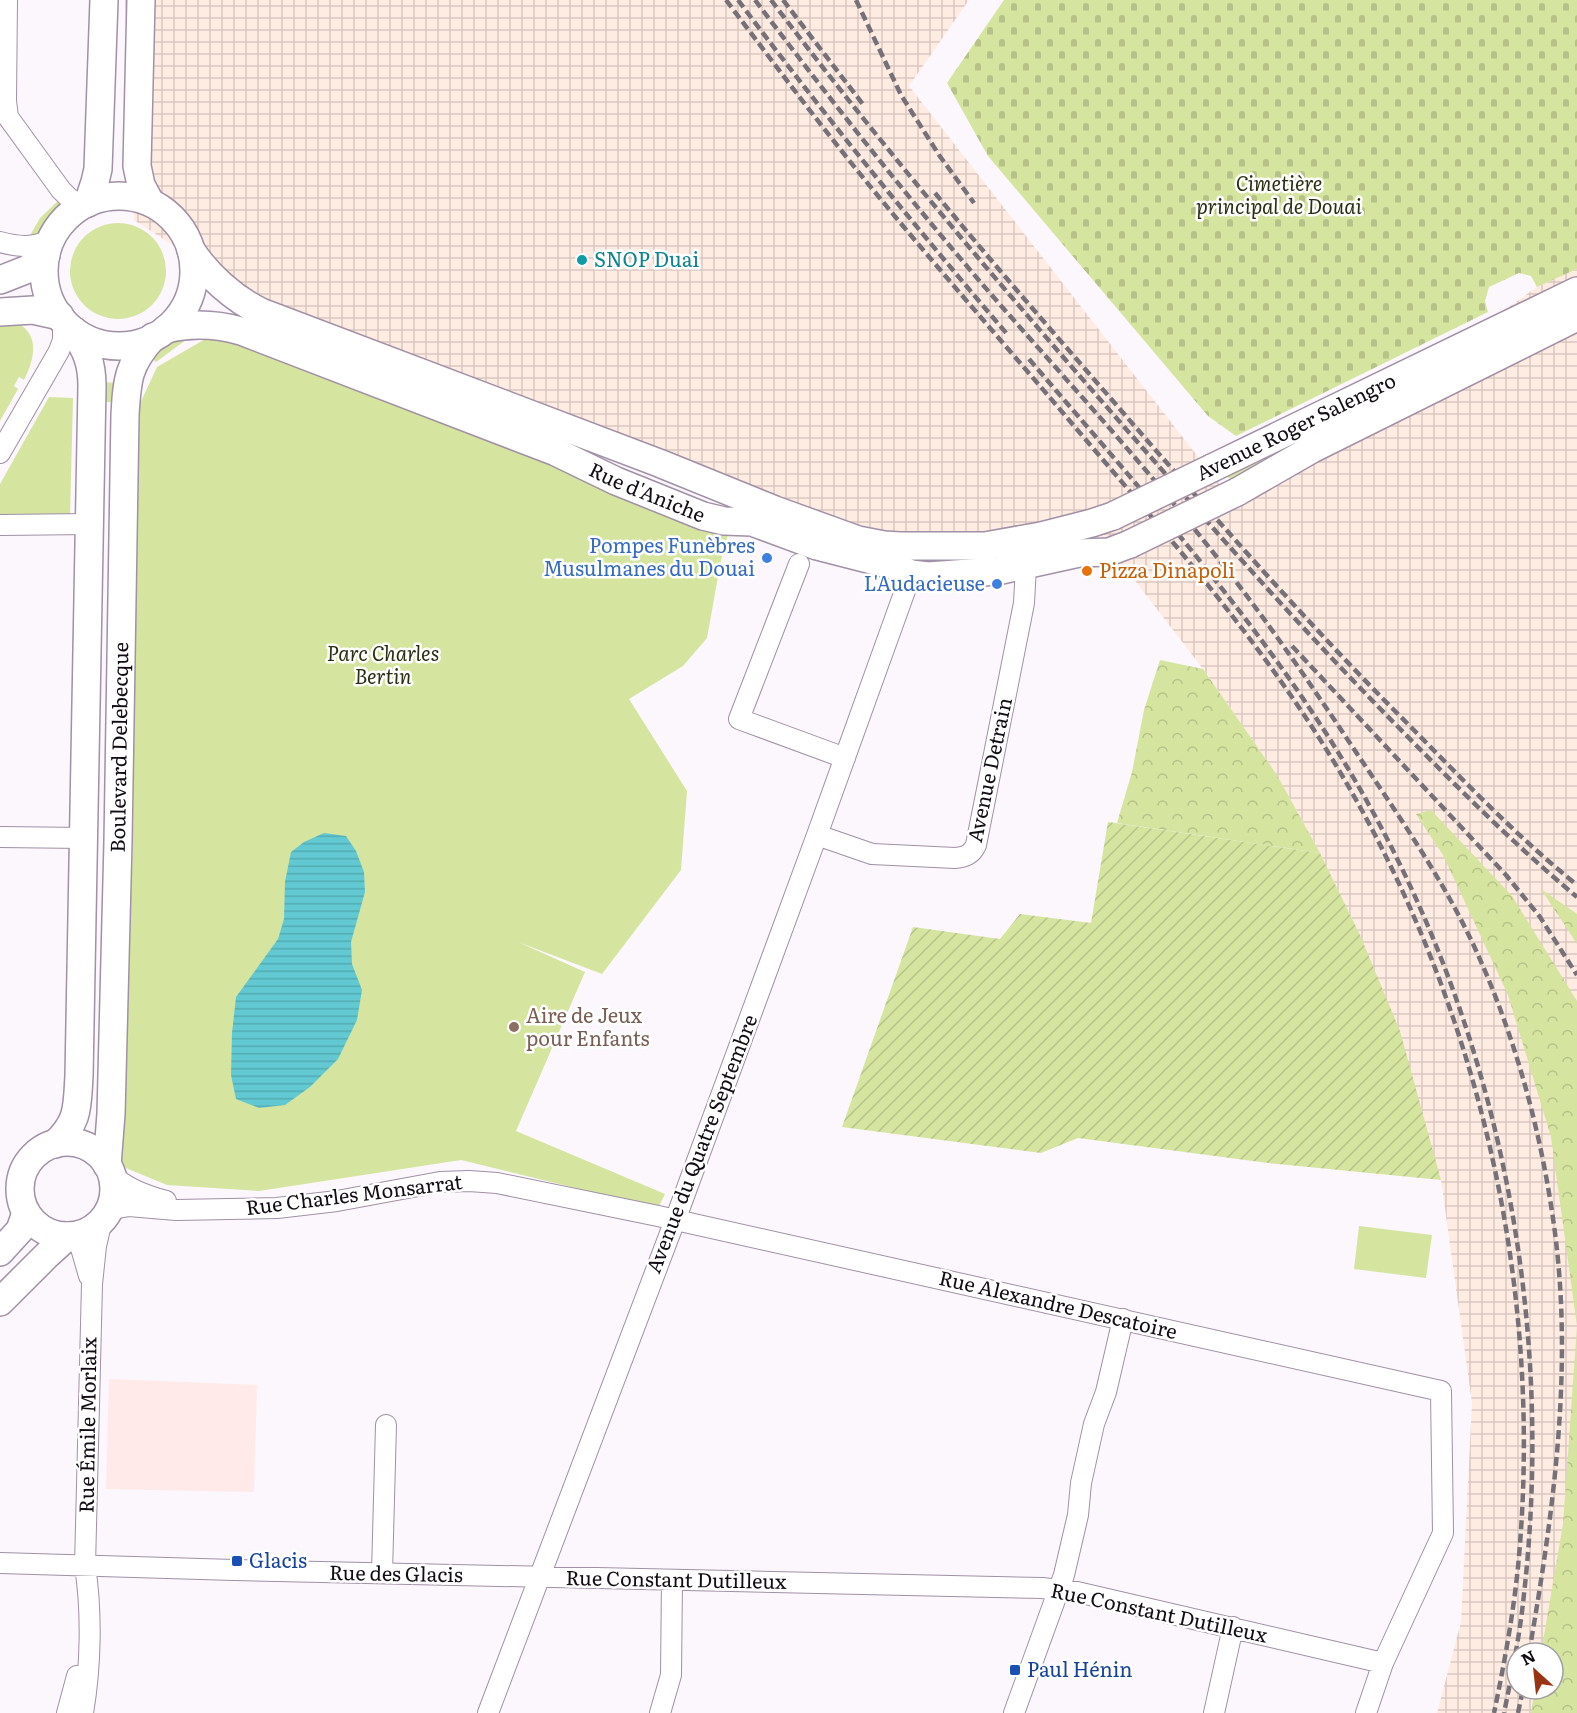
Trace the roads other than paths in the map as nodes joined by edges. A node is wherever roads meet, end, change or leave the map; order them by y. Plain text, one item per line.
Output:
1 (7, 0) edge
2 (104, 0) edge
3 (141, 0) edge
4 (150, 202) junction
5 (85, 204) junction
6 (0, 242) edge
7 (48, 248) junction
8 (191, 250) junction
9 (0, 280) edge
10 (1577, 291) edge
11 (0, 312) edge
12 (1577, 317) edge
13 (66, 322) junction
14 (160, 333) junction
15 (0, 453) edge
16 (90, 524) junction
17 (0, 525) edge
18 (1008, 543) joint
19 (799, 564) dead end
20 (1026, 566) junction
21 (911, 574) junction
22 (845, 758) junction
23 (817, 835) junction
24 (0, 837) edge
25 (84, 838) junction
26 (55, 1144) junction
27 (26, 1167) junction
28 (109, 1169) junction
29 (0, 1180) edge
30 (17, 1205) edge
31 (210, 1209) junction
32 (105, 1216) junction
33 (675, 1220) junction
34 (70, 1236) junction
35 (0, 1252) edge
36 (92, 1284) junction
37 (0, 1302) edge
38 (1123, 1319) junction
39 (386, 1425) dead end
40 (0, 1563) edge
41 (85, 1566) junction
42 (382, 1573) junction
43 (540, 1577) junction
44 (672, 1580) junction
45 (1059, 1589) junction
46 (1233, 1627) junction
47 (1383, 1663) junction
48 (67, 1713) edge
49 (83, 1713) edge
50 (488, 1713) edge
51 (660, 1713) edge
52 (1014, 1713) edge
53 (1214, 1713) edge
54 (1366, 1713) edge

1 - 5 street
2 - 5 main road
3 - 4 main road
4 - 5 main road
4 - 8 main road
5 - 7 main road
6 - 7 street
7 - 9 main road
7 - 13 main road
8 - 14 main road
8 - 18 main road, Rue d'Aniche
10 - 18 main road, Avenue Roger Salengro, bridge
11 - 13 main road
12 - 20 main road, Rue d'Aniche, bridge
13 - 14 main road
13 - 15 street
13 - 16 main road, Boulevard Delebecque
14 - 21 main road, Rue d'Aniche
14 - 28 main road, Boulevard Delebecque
16 - 17 street
16 - 25 main road, Boulevard Delebecque
19 - 22 street
20 - 21 main road, Rue d'Aniche
20 - 23 street, Avenue Detrain
21 - 22 street, Avenue du Quatre Septembre
22 - 23 street, Avenue du Quatre Septembre
23 - 33 street, Avenue du Quatre Septembre
24 - 25 street
25 - 26 main road, Boulevard Delebecque
26 - 27 main road
26 - 28 main road
27 - 29 main road
27 - 30 main road
28 - 31 street, Rue Charles Monsarrat
28 - 32 main road
30 - 34 main road
30 - 35 main road
31 - 32 street, Rue Charles Monsarrat
31 - 33 street, Rue Charles Monsarrat
32 - 34 main road
32 - 36 street, Rue Émile Morlaix
33 - 38 street, Rue Alexandre Descatoire
33 - 43 street, Avenue du Quatre Septembre
34 - 36 street, Rue Émile Morlaix
34 - 37 main road
36 - 41 street, Rue Émile Morlaix
38 - 45 street
38 - 47 street, Rue Alexandre Descatoire
39 - 42 street
40 - 41 street, Rue des Glacis
41 - 42 street, Rue des Glacis
41 - 48 street
41 - 49 street
42 - 43 street, Rue des Glacis
43 - 44 street, Rue Constant Dutilleux
43 - 50 street, Avenue du Quatre Septembre
44 - 45 street, Rue Constant Dutilleux
44 - 51 street
45 - 46 street, Rue Constant Dutilleux
45 - 52 street
46 - 47 street, Rue Constant Dutilleux
46 - 53 street
47 - 54 street

